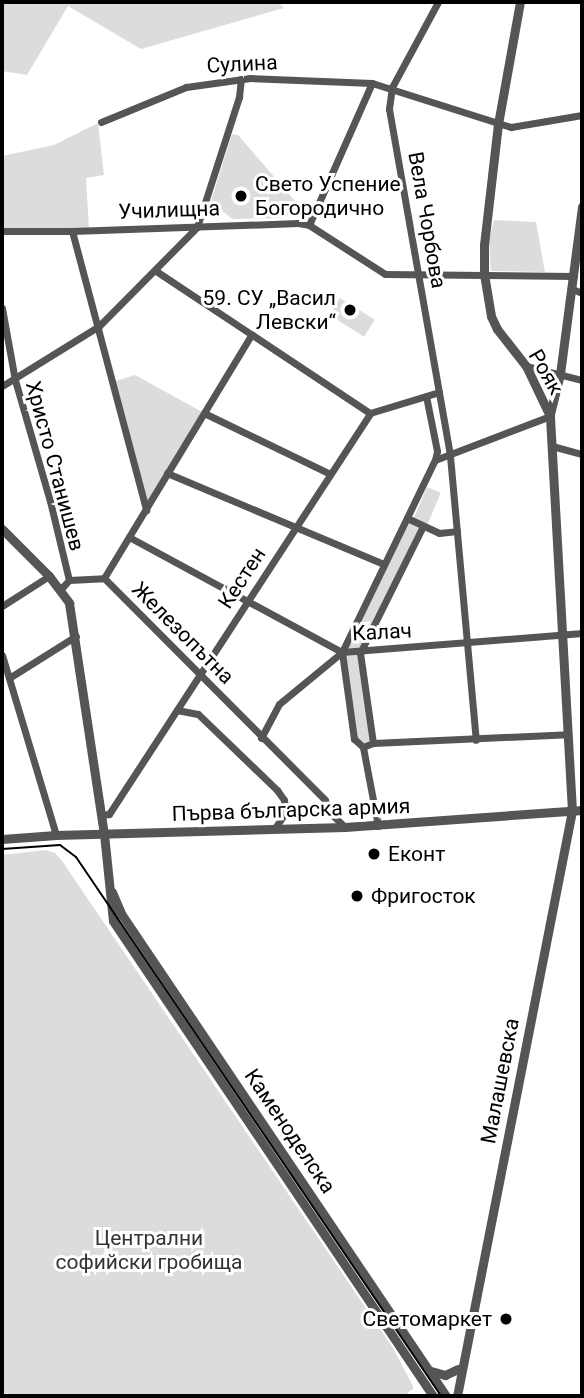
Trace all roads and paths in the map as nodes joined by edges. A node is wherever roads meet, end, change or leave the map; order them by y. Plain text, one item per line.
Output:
1 (438, 2) edge
2 (520, 2) edge
3 (242, 79) junction
4 (372, 83) junction
5 (392, 87) junction
6 (582, 114) edge
7 (101, 122) dead end
8 (498, 124) junction
9 (582, 206) edge
10 (309, 225) junction
11 (197, 227) junction
12 (2, 230) edge
13 (72, 231) junction
14 (156, 271) junction
15 (484, 274) junction
16 (419, 275) junction
17 (574, 276) junction
18 (572, 289) junction
19 (582, 293) edge
20 (2, 308) edge
21 (99, 326) junction
22 (252, 334) junction
23 (526, 366) junction
24 (560, 374) junction
25 (15, 380) junction
26 (582, 380) edge
27 (2, 386) edge
28 (439, 393) junction
29 (426, 396) junction
30 (204, 413) junction
31 (370, 413) junction
32 (550, 416) junction
33 (552, 446) junction
34 (582, 454) edge
35 (450, 456) junction
36 (435, 460) junction
37 (167, 474) junction
38 (330, 474) junction
39 (146, 510) junction
40 (407, 518) junction
41 (422, 526) junction
42 (296, 527) junction
43 (2, 529) edge
44 (457, 531) junction
45 (129, 537) junction
46 (384, 564) junction
47 (49, 576) junction
48 (104, 578) junction
49 (69, 580) junction
50 (61, 589) junction
51 (367, 599) junction
52 (248, 602) junction
53 (2, 606) edge
54 (382, 607) junction
55 (582, 633) edge
56 (562, 635) junction
57 (76, 636) junction
58 (468, 643) junction
59 (342, 652) junction
60 (360, 653) junction
61 (2, 655) edge
62 (201, 676) junction
63 (9, 678) junction
64 (177, 710) junction
65 (568, 734) junction
66 (261, 738) junction
67 (476, 740) junction
68 (373, 743) junction
69 (363, 747) junction
70 (577, 810) edge
71 (328, 813) junction
72 (101, 815) junction
73 (378, 826) junction
74 (345, 827) junction
75 (274, 829) junction
76 (320, 829) junction
77 (104, 834) junction
78 (56, 835) junction
79 (2, 839) edge
80 (108, 884) junction
81 (463, 1358) junction
82 (458, 1369) junction
83 (430, 1370) junction
84 (458, 1382) junction
85 (440, 1394) edge
86 (457, 1396) edge

1 - 5 street, Вела Чорбова
2 - 8 street, Рояк
3 - 4 street, Сулина
3 - 7 street, Сулина
3 - 11 street
4 - 5 street, Сулина
4 - 10 street
5 - 8 street, Сулина
5 - 16 street, Вела Чорбова
6 - 8 street
8 - 15 street, Рояк
9 - 17 street
10 - 11 street, Училищна
10 - 16 street
11 - 13 street, Училищна
11 - 14 street
12 - 13 street, Училищна
13 - 21 street
14 - 21 street
14 - 22 street
15 - 16 street
15 - 17 street
15 - 23 street, Рояк
16 - 28 street, Вела Чорбова
17 - 18 street
18 - 19 street
18 - 24 street
20 - 25 street, Христо Станишев
21 - 25 street
21 - 39 street
22 - 30 street
22 - 31 street
23 - 24 street
23 - 32 street, Рояк
24 - 26 street
24 - 32 street
25 - 27 street
25 - 49 street, Христо Станишев
28 - 29 street
28 - 35 street, Вела Чорбова
29 - 31 street
29 - 36 street
30 - 37 street
30 - 38 street
31 - 38 street, Кестен
32 - 33 street, Рояк
32 - 35 street
33 - 34 street
33 - 56 street, Рояк
35 - 36 street
35 - 44 street, Вела Чорбова
36 - 40 street
37 - 39 street
37 - 42 street
38 - 42 street, Кестен
39 - 45 street
40 - 41 street
40 - 46 street
41 - 44 street
41 - 54 street
42 - 46 street
42 - 52 street, Кестен
43 - 47 street
44 - 58 street, Вела Чорбова
45 - 48 street
45 - 52 street, Калач
46 - 51 street
47 - 50 street
47 - 53 street
48 - 49 street, Железопътна
48 - 62 street, Железопътна
49 - 50 street, Христо Станишев
50 - 57 street
51 - 54 street
51 - 59 street
52 - 59 street, Калач
52 - 62 street, Кестен
54 - 60 street
55 - 56 street, Калач
56 - 58 street, Калач
56 - 65 street, Рояк
57 - 63 street
57 - 72 street
58 - 60 street, Калач
58 - 67 street, Вела Чорбова
59 - 60 street, Калач
59 - 66 street
59 - 69 street
60 - 68 street
61 - 63 street
62 - 64 street, Кестен
62 - 66 street, Железопътна
63 - 78 street
64 - 72 street, Кестен
64 - 75 street
65 - 67 street
65 - 70 street, Рояк
66 - 71 street, Железопътна
67 - 68 street
68 - 69 street
69 - 73 street
70 - 73 street, Първа българска армия
70 - 81 street, Малашевска
71 - 74 street, Железопътна
71 - 76 street
72 - 77 street
73 - 74 street, Първа българска армия
74 - 76 street, Първа българска армия
75 - 76 street, Първа българска армия
75 - 77 street, Първа българска армия
77 - 78 street, Първа българска армия
77 - 80 street, Каменоделска
78 - 79 street, Първа българска армия
80 - 83 street, Каменоделска
80 - 85 street, Каменоделска
81 - 82 street, Малашевска
81 - 84 street, Малашевска
82 - 83 street
82 - 85 street, Малашевска
83 - 85 street, Каменоделска
84 - 85 street
84 - 86 street, Малашевска

